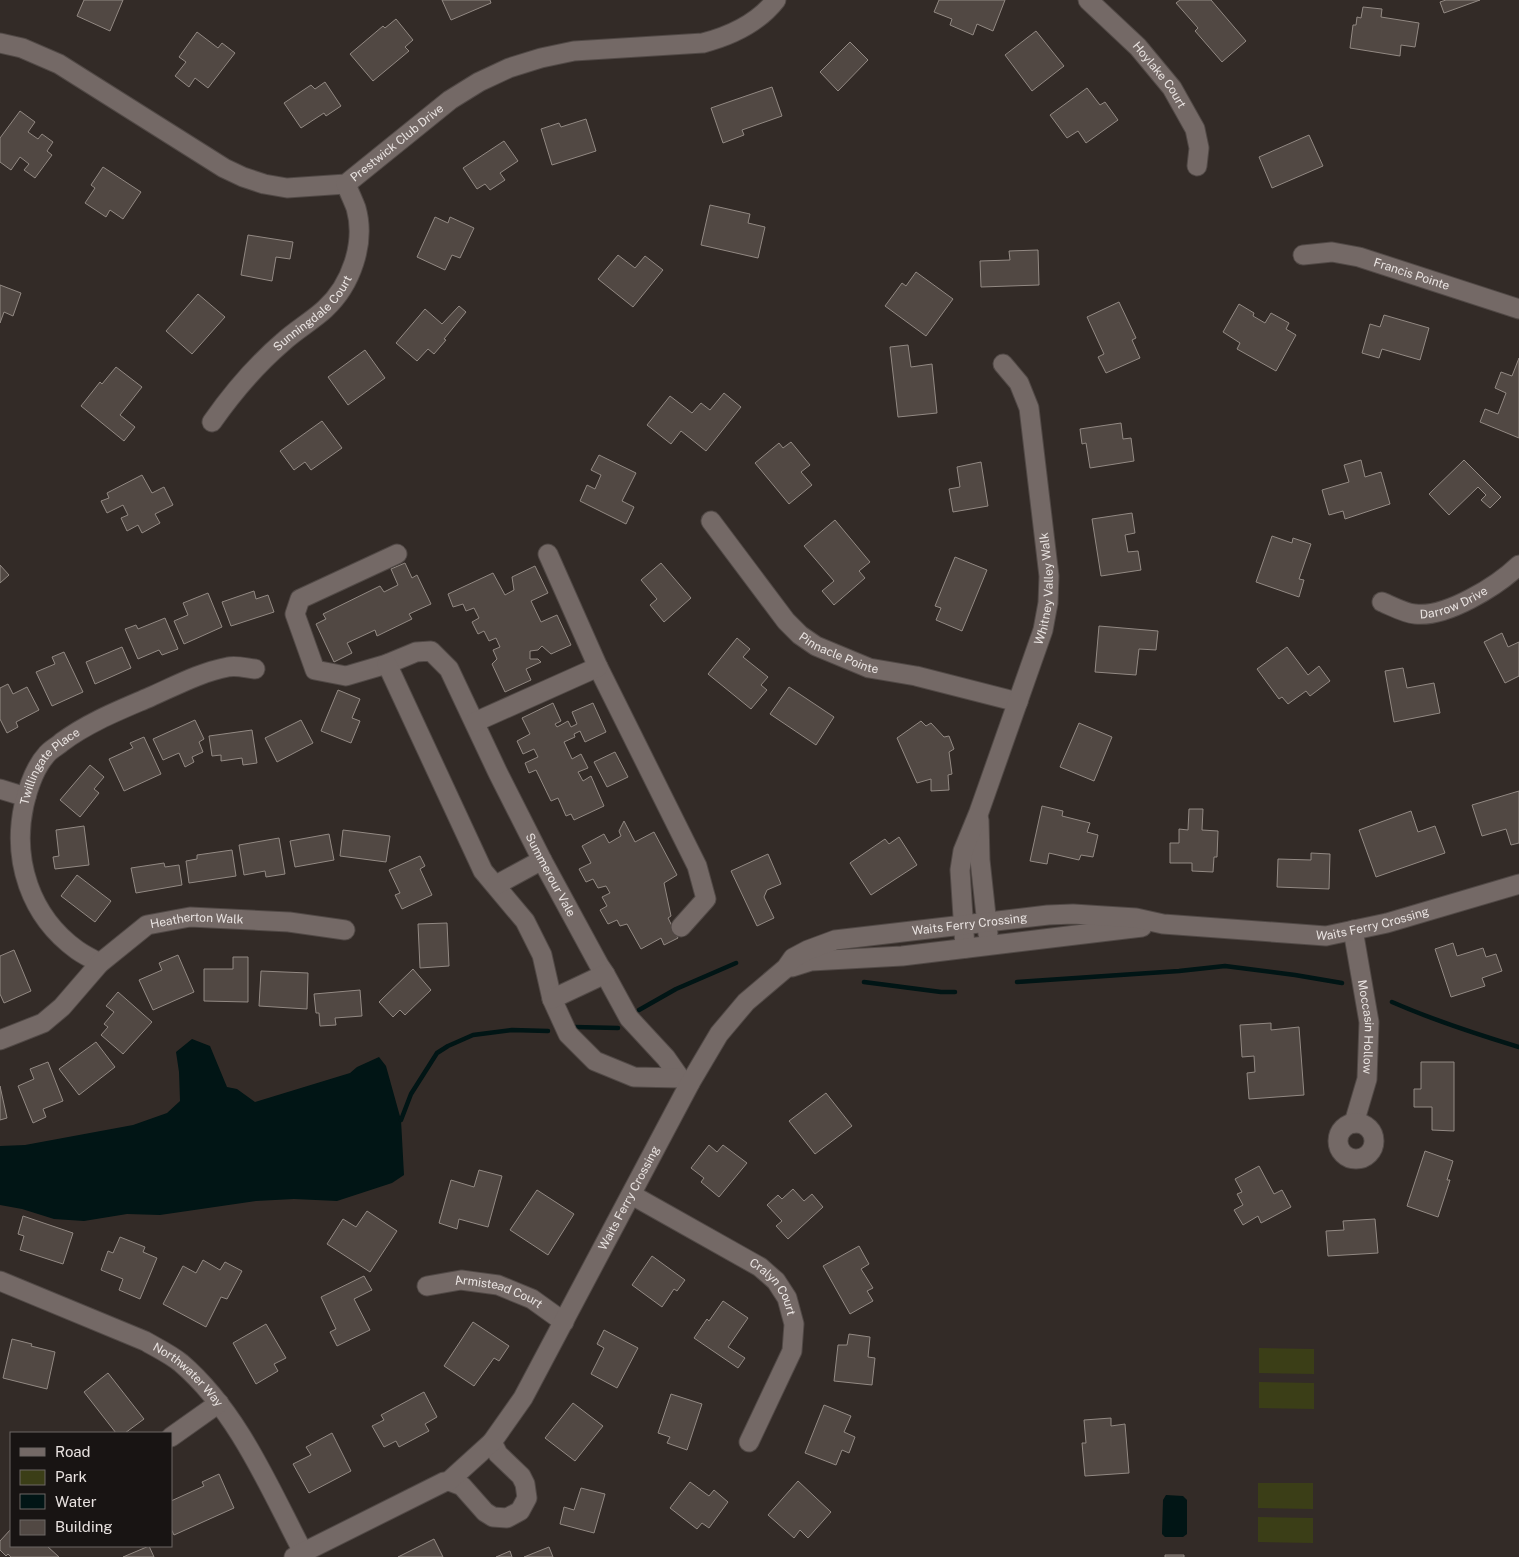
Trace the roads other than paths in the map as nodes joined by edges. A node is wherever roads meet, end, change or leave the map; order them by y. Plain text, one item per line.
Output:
1 (776, 0) edge
2 (1088, 0) edge
3 (0, 43) edge
4 (1197, 166) dead end
5 (346, 184) junction
6 (1303, 255) dead end
7 (1519, 309) edge
8 (1003, 364) dead end
9 (212, 422) dead end
10 (711, 521) dead end
11 (397, 554) dead end
12 (548, 554) dead end
13 (1519, 565) edge
14 (1382, 602) dead end
15 (388, 664) junction
16 (598, 667) junction
17 (254, 668) dead end
18 (1018, 702) junction
19 (475, 722) junction
20 (0, 790) edge
21 (26, 797) junction
22 (979, 812) junction
23 (542, 860) junction
24 (1519, 884) edge
25 (496, 885) junction
26 (986, 922) junction
27 (963, 924) junction
28 (1163, 924) junction
29 (681, 927) dead end
30 (345, 930) dead end
31 (1353, 930) junction
32 (990, 946) junction
33 (965, 948) junction
34 (100, 963) junction
35 (786, 968) junction
36 (605, 974) junction
37 (552, 999) junction
38 (0, 1040) edge
39 (685, 1080) junction
40 (1354, 1123) dead end
41 (632, 1195) junction
42 (0, 1281) edge
43 (427, 1286) dead end
44 (564, 1322) junction
45 (219, 1403) junction
46 (172, 1436) edge
47 (492, 1442) junction
48 (749, 1442) dead end
49 (449, 1481) junction
50 (298, 1555) edge

1 - 5 street, Prestwick Club Drive
2 - 4 street, Hoylake Court
3 - 5 street, Prestwick Club Drive
5 - 9 street, Sunningdale Court
6 - 7 street, Francis Pointe
8 - 18 street, Whitney Valley Walk
10 - 18 street, Pinnacle Pointe
11 - 15 street
12 - 16 street
13 - 14 street, Darrow Drive
15 - 19 street, Summerour Vale
15 - 25 street
16 - 19 street
16 - 29 street
17 - 21 street, Twillingate Place
18 - 22 street, Whitney Valley Walk
19 - 23 street, Summerour Vale
20 - 21 street
21 - 34 street, Twillingate Place
22 - 26 street, Whitney Valley Walk
22 - 27 street, Whitney Valley Walk
23 - 25 street
23 - 36 street, Summerour Vale
24 - 31 street, Waits Ferry Crossing
25 - 37 street
26 - 27 street, Waits Ferry Crossing
26 - 28 street, Waits Ferry Crossing
26 - 32 street, Whitney Valley Walk
27 - 33 street, Whitney Valley Walk
27 - 35 street, Waits Ferry Crossing
28 - 31 street, Waits Ferry Crossing
28 - 32 street, Waits Ferry Crossing
30 - 34 street, Heatherton Walk
31 - 40 street, Moccasin Hollow
32 - 33 street, Waits Ferry Crossing
33 - 35 street, Waits Ferry Crossing
34 - 38 street, Heatherton Walk
35 - 39 street, Waits Ferry Crossing
36 - 37 street
36 - 39 street, Summerour Vale
37 - 39 street
39 - 41 street, Waits Ferry Crossing
41 - 44 street, Waits Ferry Crossing
41 - 48 street, Cralyn Court
42 - 45 street, Northwater Way
43 - 44 street, Armistead Court
44 - 47 street, Waits Ferry Crossing
45 - 46 street
45 - 50 street, Northwater Way
47 - 49 street, Waits Ferry Crossing
47 - 49 street
49 - 50 street, Waits Ferry Crossing

